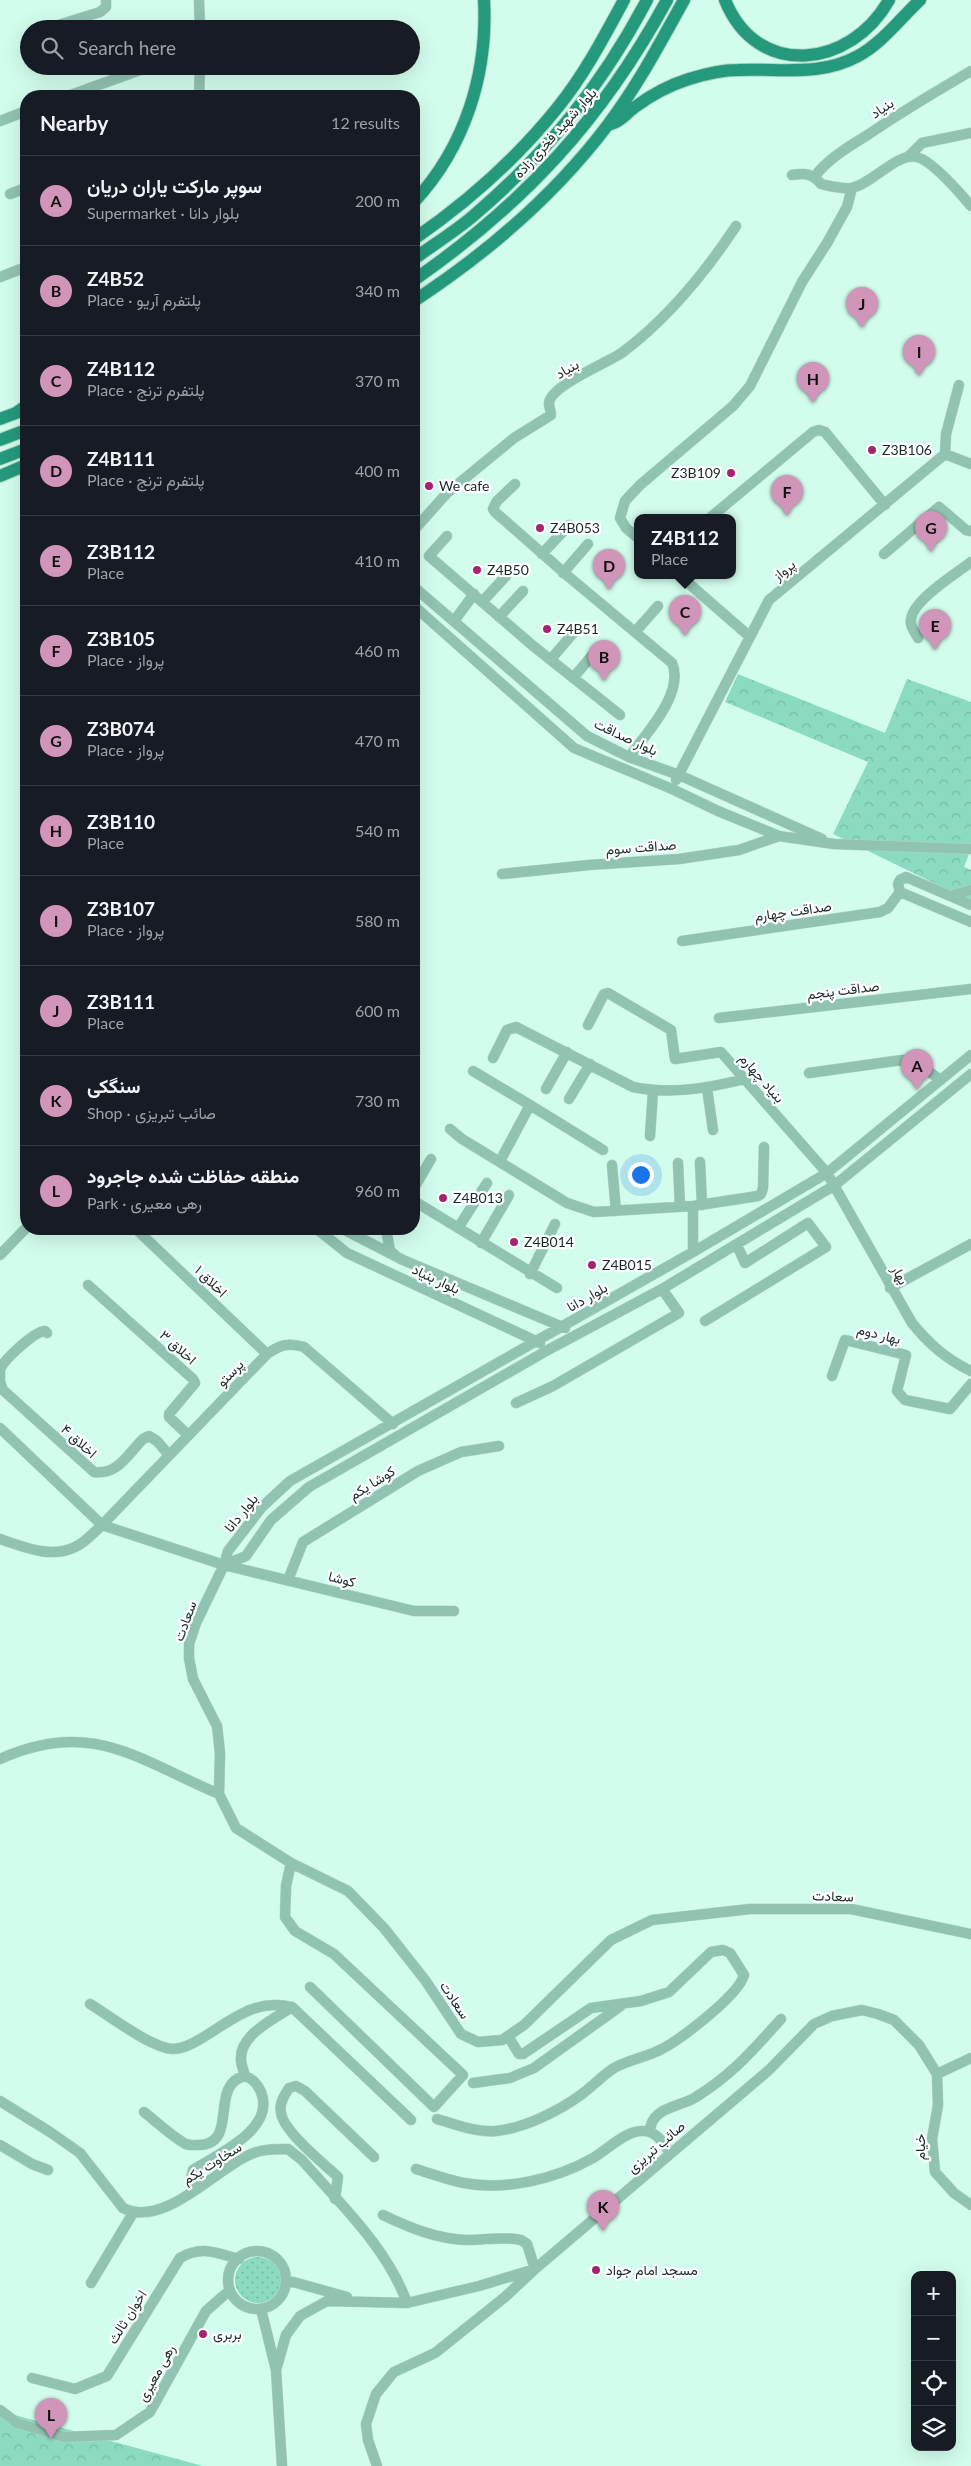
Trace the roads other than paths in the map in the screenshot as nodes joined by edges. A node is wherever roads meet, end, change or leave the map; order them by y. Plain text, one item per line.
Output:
1 (106, 0) edge
2 (200, 0) edge
3 (484, 0) edge
4 (624, 0) edge
5 (647, 0) edge
6 (667, 0) edge
7 (684, 0) edge
8 (725, 0) edge
9 (889, 0) edge
10 (920, 0) edge
11 (75, 20) edge
12 (200, 20) edge
13 (971, 71) edge
14 (126, 75) edge
15 (200, 75) edge
16 (85, 90) edge
17 (199, 90) edge
18 (20, 113) edge
19 (0, 121) edge
20 (608, 125) junction
21 (971, 133) edge
22 (908, 157) junction
23 (792, 175) dead end
24 (815, 176) junction
25 (852, 188) junction
26 (20, 190) edge
27 (10, 194) dead end
28 (420, 196) edge
29 (971, 206) edge
30 (736, 226) dead end
31 (420, 235) edge
32 (420, 255) edge
33 (20, 269) edge
34 (420, 276) edge
35 (0, 277) edge
36 (420, 297) edge
37 (959, 385) dead end
38 (20, 411) edge
39 (0, 419) edge
40 (20, 432) edge
41 (0, 440) edge
42 (20, 451) edge
43 (945, 454) junction
44 (0, 459) edge
45 (971, 464) edge
46 (20, 468) edge
47 (0, 476) edge
48 (515, 484) dead end
49 (885, 506) junction
50 (715, 514) edge
51 (420, 523) edge
52 (569, 525) dead end
53 (971, 531) edge
54 (634, 535) edge
55 (446, 536) dead end
56 (588, 544) dead end
57 (542, 554) junction
58 (884, 554) dead end
59 (971, 562) edge
60 (563, 573) junction
61 (506, 576) dead end
62 (684, 579) edge
63 (523, 591) dead end
64 (420, 592) edge
65 (474, 594) junction
66 (482, 602) junction
67 (658, 606) dead end
68 (420, 611) edge
69 (499, 617) junction
70 (454, 621) junction
71 (576, 631) dead end
72 (635, 632) junction
73 (749, 636) junction
74 (918, 638) dead end
75 (595, 652) dead end
76 (551, 660) junction
77 (573, 678) junction
78 (620, 715) dead end
79 (629, 757) junction
80 (679, 774) junction
81 (672, 788) junction
82 (779, 836) junction
83 (834, 844) junction
84 (971, 849) edge
85 (502, 874) dead end
86 (971, 890) edge
87 (900, 892) junction
88 (950, 896) junction
89 (971, 905) edge
90 (971, 922) edge
91 (682, 941) dead end
92 (971, 989) edge
93 (718, 1018) dead end
94 (588, 1025) dead end
95 (567, 1052) junction
96 (971, 1054) edge
97 (493, 1058) dead end
98 (590, 1064) junction
99 (473, 1071) dead end
100 (809, 1073) dead end
101 (971, 1074) edge
102 (745, 1079) junction
103 (941, 1080) junction
104 (707, 1088) junction
105 (546, 1089) dead end
106 (653, 1092) junction
107 (569, 1099) dead end
108 (530, 1106) junction
109 (450, 1129) dead end
110 (713, 1130) dead end
111 (650, 1136) dead end
112 (764, 1147) dead end
113 (604, 1150) dead end
114 (431, 1158) dead end
115 (500, 1161) junction
116 (700, 1162) dead end
117 (678, 1163) dead end
118 (612, 1165) dead end
119 (827, 1173) junction
120 (420, 1177) edge
121 (487, 1183) dead end
122 (835, 1185) junction
123 (509, 1195) dead end
124 (420, 1205) edge
125 (698, 1206) junction
126 (680, 1207) junction
127 (616, 1210) junction
128 (555, 1224) dead end
129 (458, 1228) junction
130 (20, 1234) edge
131 (142, 1235) edge
132 (324, 1235) edge
133 (354, 1235) edge
134 (387, 1235) edge
135 (481, 1243) junction
136 (971, 1244) edge
137 (737, 1245) junction
138 (693, 1252) junction
139 (0, 1255) edge
140 (402, 1260) junction
141 (530, 1274) junction
142 (88, 1285) dead end
143 (557, 1288) dead end
144 (662, 1288) junction
145 (890, 1288) junction
146 (705, 1321) dead end
147 (564, 1326) junction
148 (47, 1334) dead end
149 (573, 1336) junction
150 (537, 1341) junction
151 (548, 1350) junction
152 (267, 1354) junction
153 (971, 1371) edge
154 (832, 1376) dead end
155 (0, 1378) edge
156 (0, 1382) edge
157 (971, 1384) edge
158 (516, 1403) dead end
159 (393, 1424) junction
160 (0, 1428) edge
161 (188, 1435) junction
162 (499, 1446) dead end
163 (168, 1454) junction
164 (102, 1525) junction
165 (0, 1540) edge
166 (224, 1565) junction
167 (288, 1580) junction
168 (454, 1612) dead end
169 (0, 1760) edge
170 (219, 1794) junction
171 (291, 1864) junction
172 (971, 1934) edge
173 (310, 1986) dead end
174 (624, 2003) junction
175 (90, 2004) dead end
176 (292, 2008) junction
177 (781, 2019) dead end
178 (508, 2036) junction
179 (971, 2058) edge
180 (937, 2074) junction
181 (245, 2076) junction
182 (473, 2083) dead end
183 (0, 2101) edge
184 (144, 2112) dead end
185 (437, 2119) dead end
186 (411, 2120) dead end
187 (650, 2132) junction
188 (0, 2145) edge
189 (670, 2153) junction
190 (374, 2157) dead end
191 (416, 2169) dead end
192 (48, 2170) dead end
193 (196, 2189) junction
194 (335, 2199) junction
195 (971, 2205) edge
196 (133, 2213) junction
197 (383, 2215) dead end
198 (239, 2259) junction
199 (534, 2269) junction
200 (286, 2280) junction
201 (91, 2283) dead end
202 (230, 2290) junction
203 (357, 2300) junction
204 (407, 2302) junction
205 (261, 2309) junction
206 (276, 2370) junction
207 (32, 2378) dead end
208 (0, 2410) edge
209 (282, 2466) edge
210 (377, 2466) edge

1 - 11 street
2 - 12 street
3 - 28 main road
4 - 31 main road
5 - 32 main road, بلوار شهید فخری زاده
6 - 34 main road, بلوار شهید فخری زاده
7 - 20 main road
8 - 9 main road
10 - 20 main road
13 - 24 street, بنیاد
14 - 16 street
15 - 17 street
18 - 19 street
20 - 36 main road
21 - 22 street
22 - 25 street
22 - 29 street
23 - 24 street
24 - 25 street
25 - 54 street
26 - 27 street
30 - 51 street, بنیاد
33 - 35 street
37 - 43 street
38 - 39 main road
40 - 41 main road
42 - 44 main road
43 - 45 street
43 - 49 street, پرواز
46 - 47 main road
48 - 57 street
49 - 50 street
49 - 73 street, پرواز
52 - 57 street
53 - 58 street
55 - 65 street
56 - 60 street
57 - 60 street
59 - 74 street
60 - 72 street
61 - 66 street
62 - 73 street
63 - 69 street
64 - 70 street, بلوار صداقت
65 - 66 street
65 - 70 street
66 - 69 street
67 - 72 street
68 - 81 street, بلوار صداقت
69 - 76 street
70 - 79 street, بلوار صداقت
71 - 76 street
72 - 79 street
73 - 80 street, پرواز
75 - 77 street
76 - 77 street
77 - 78 street
79 - 80 street, بلوار صداقت
80 - 81 street, پرواز
80 - 83 street, بلوار صداقت
81 - 82 street, بلوار صداقت
82 - 83 street, بلوار صداقت
82 - 85 street, صداقت سوم
83 - 84 street, بلوار صداقت
86 - 88 street
87 - 88 street
87 - 90 street
87 - 91 street, صداقت چهارم
88 - 89 street
92 - 93 street, صداقت پنجم
94 - 102 street, بنیاد چهارم
95 - 97 street
95 - 98 street
95 - 105 street
96 - 103 street, بلوار دانا
98 - 106 street
98 - 107 street
99 - 108 street
100 - 103 street
101 - 122 street, بلوار دانا
102 - 104 street
102 - 119 street, بنیاد چهارم
103 - 119 street, بلوار دانا
104 - 106 street
104 - 110 street
106 - 111 street
108 - 113 street
108 - 115 street
109 - 115 street
112 - 125 street
114 - 120 street
115 - 127 street
116 - 125 street
117 - 126 street
118 - 127 street
119 - 122 street, بهار
119 - 138 street, بلوار دانا
121 - 129 street
122 - 137 street, بلوار دانا
122 - 145 street, بهار
123 - 135 street
124 - 129 street
125 - 126 street
125 - 138 street
126 - 127 street
128 - 141 street
129 - 135 street
130 - 139 street
131 - 152 street, اخلاق ۱
132 - 150 street, بلوار بنیاد
133 - 140 street, بلوار بنیاد
134 - 140 street
135 - 141 street
136 - 145 street
137 - 144 street, بلوار دانا
137 - 146 street
138 - 147 street, بلوار دانا
140 - 147 street, بلوار بنیاد
141 - 143 street
142 - 161 street, اخلاق ۳
144 - 149 street, بلوار دانا
144 - 158 street
145 - 153 street, بهار
147 - 149 street, بلوار بنیاد
147 - 150 street, بلوار دانا
148 - 155 street
149 - 151 street, بلوار دانا
150 - 151 street, بلوار بنیاد
150 - 159 street, بلوار دانا
151 - 166 street, بلوار دانا
152 - 159 street, پرستو
152 - 161 street, پرستو
154 - 157 street, بهار دوم
156 - 163 street, اخلاق ۴
159 - 166 street, بلوار دانا
160 - 164 street
161 - 163 street, پرستو
162 - 167 street, کوشا یکم
163 - 164 street, پرستو
164 - 165 street, پرستو
164 - 166 street
166 - 167 street, کوشا
166 - 170 street, سعادت
167 - 168 street, کوشا
169 - 170 street
170 - 171 street, سعادت
171 - 173 street
171 - 178 street, سعادت
172 - 178 street, سعادت
174 - 178 street
174 - 182 street
174 - 185 street
175 - 176 street
176 - 181 street
176 - 186 street
177 - 187 street
179 - 180 street
180 - 189 street, صائب تبریزی
180 - 195 street, خیام
181 - 184 street
181 - 193 street
183 - 196 street
187 - 189 street
187 - 191 street
188 - 192 street
189 - 199 street, صائب تبریزی
190 - 194 street
193 - 194 street, سخاوت یکم
193 - 196 street, سخاوت یکم
194 - 204 street, سخاوت یکم
196 - 201 street
197 - 199 street
198 - 200 street
198 - 202 street
198 - 207 street, اخوان ثالث
199 - 204 street, صائب تبریزی
199 - 210 street
200 - 203 street
200 - 205 street
202 - 205 street
202 - 208 street, رهی معیری
203 - 204 street, صائب تبریزی
203 - 206 street
205 - 206 street
206 - 209 street

